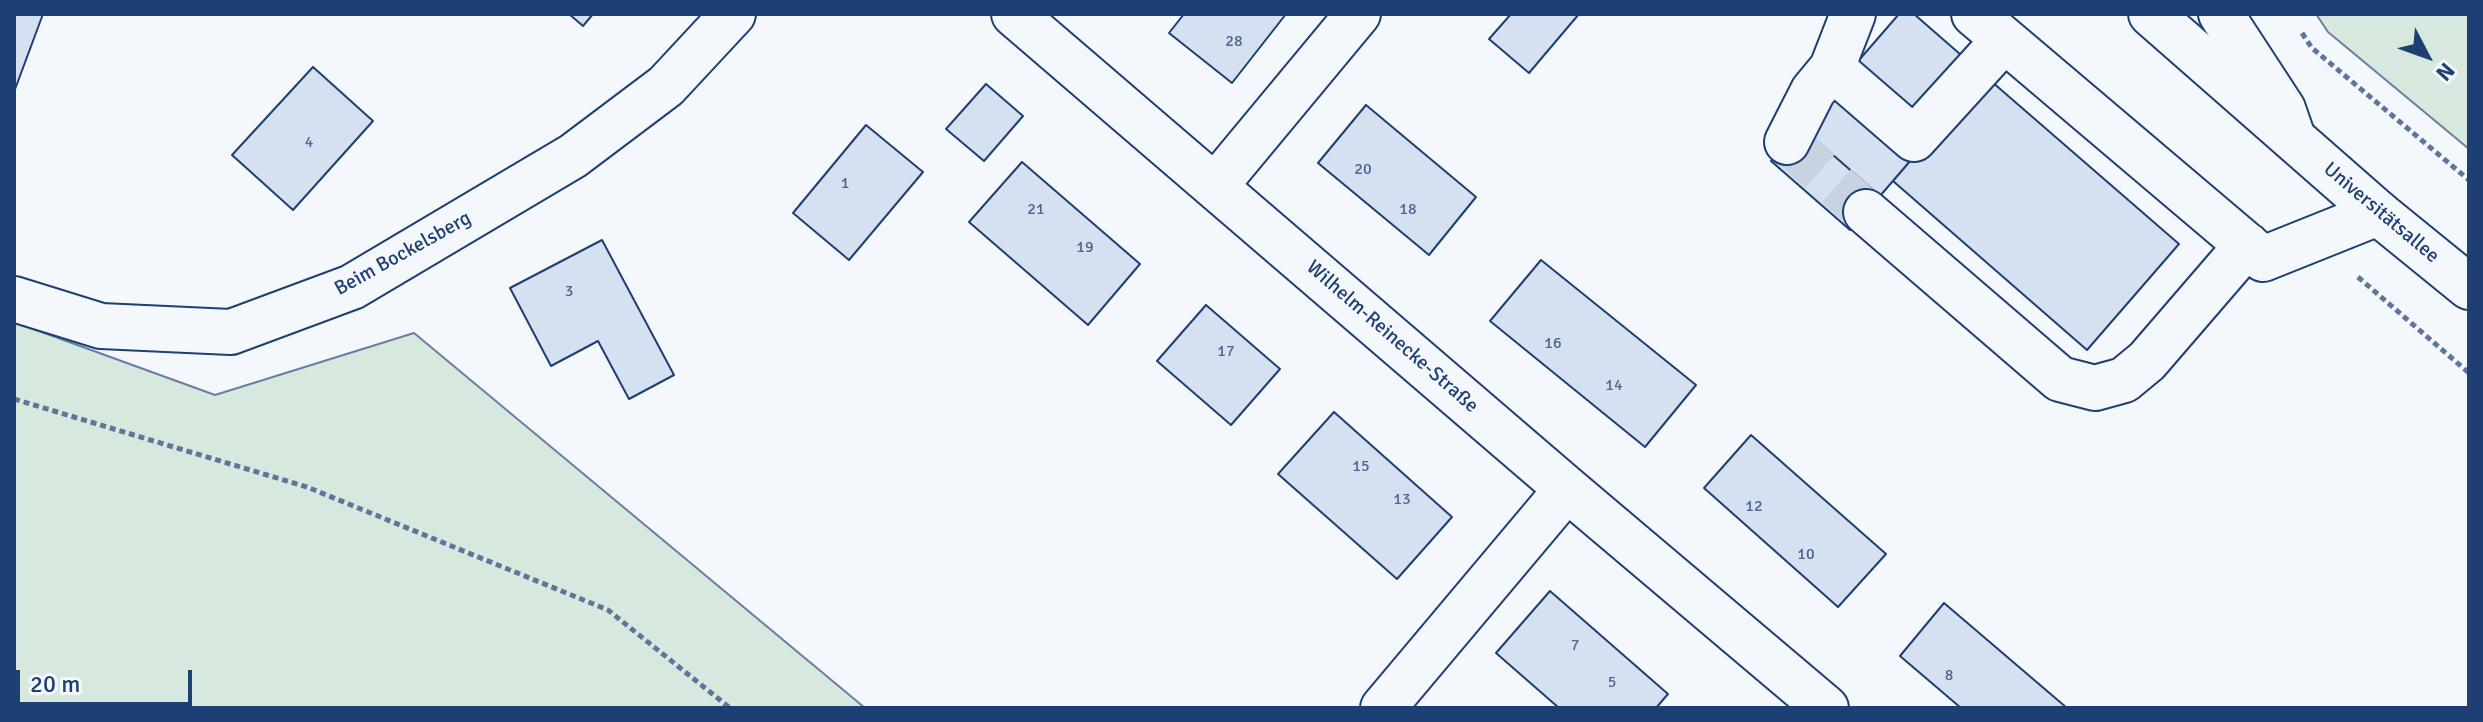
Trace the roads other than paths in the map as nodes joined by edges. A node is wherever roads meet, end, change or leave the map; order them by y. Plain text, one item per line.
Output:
1 (733, 14) edge
2 (1014, 14) edge
3 (1358, 14) edge
4 (1853, 14) edge
5 (2151, 14) edge
6 (2221, 14) edge
7 (1989, 27) edge
8 (1832, 68) junction
9 (2293, 138) junction
10 (1787, 142) dead end
11 (1216, 185) junction
12 (1866, 212) tunnel mouth
13 (2378, 213) junction
14 (2247, 245) junction
15 (2469, 287) edge
16 (14, 299) edge
17 (1567, 489) junction
18 (1383, 708) edge
19 (1826, 708) edge

1 - 16 street, Beim Bockelsberg
2 - 11 street, Wilhelm-Reinecke-Straße
3 - 11 street
4 - 8 street
5 - 9 street, Universitätsallee
6 - 9 street, Universitätsallee
7 - 8 street
7 - 14 street
8 - 10 street
9 - 13 street, Universitätsallee
11 - 17 street, Wilhelm-Reinecke-Straße
12 - 14 street
13 - 14 street
13 - 15 street, Universitätsallee
17 - 18 street
17 - 19 street, Wilhelm-Reinecke-Straße

